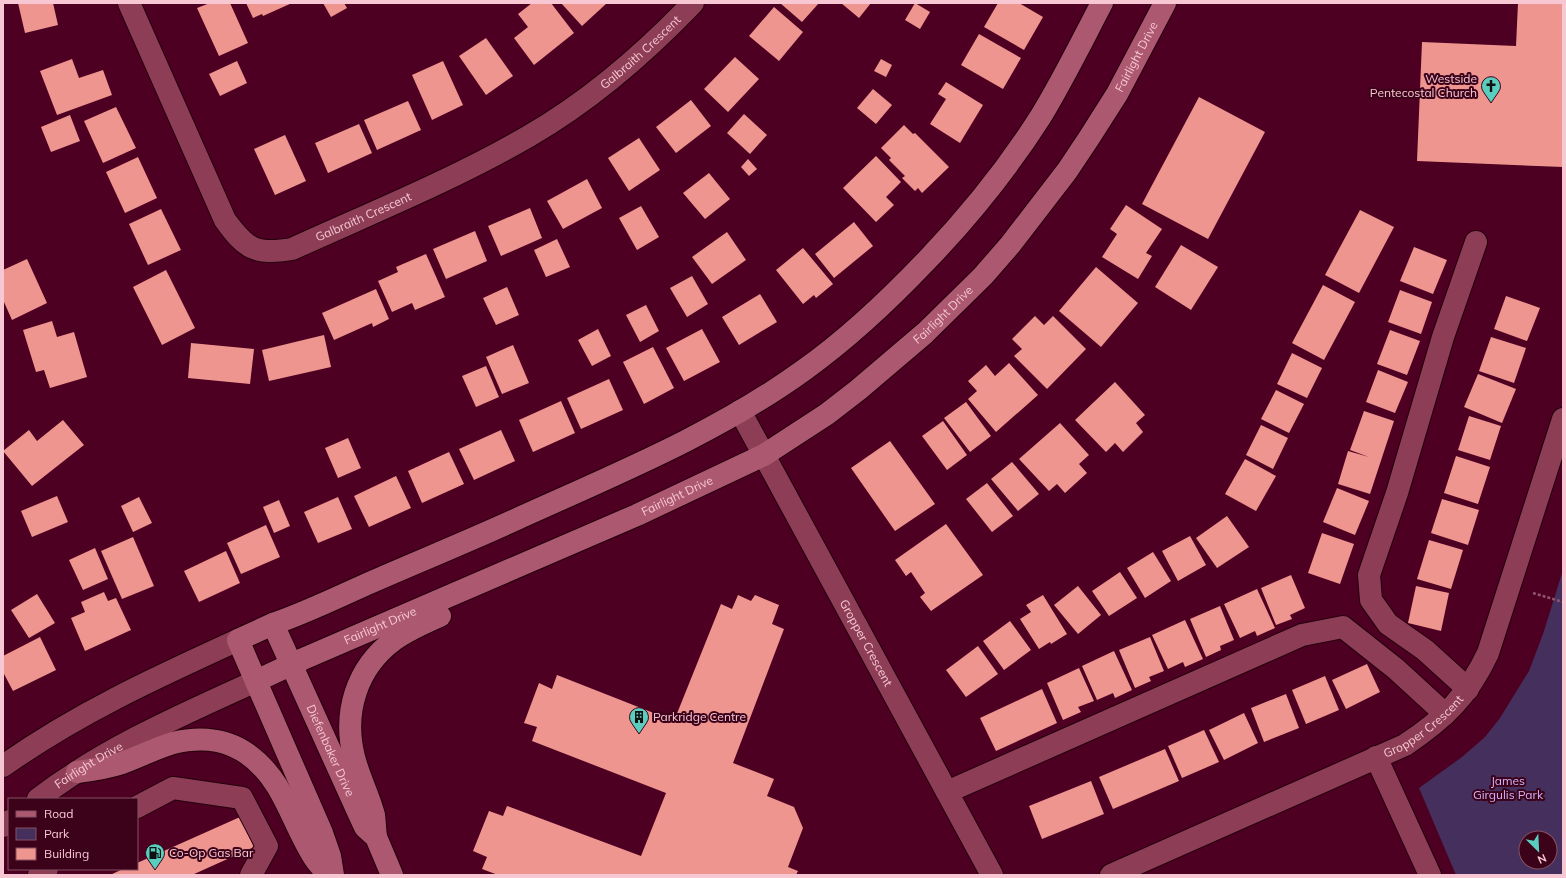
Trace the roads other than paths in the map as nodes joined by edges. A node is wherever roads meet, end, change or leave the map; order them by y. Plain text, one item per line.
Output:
1 (129, 3) edge
2 (693, 3) edge
3 (1102, 3) edge
4 (1165, 3) edge
5 (1476, 242) dead end
6 (740, 411) junction
7 (1563, 419) edge
8 (764, 455) junction
9 (484, 582) junction
10 (273, 624) junction
11 (238, 640) junction
12 (290, 664) junction
13 (256, 680) junction
14 (1468, 690) junction
15 (1445, 714) junction
16 (1376, 757) junction
17 (3, 766) edge
18 (77, 772) junction
19 (947, 792) junction
20 (39, 798) edge
21 (138, 806) edge
22 (376, 837) junction
23 (251, 875) edge
24 (329, 875) edge
25 (333, 875) edge
26 (392, 875) edge
27 (992, 875) edge
28 (1111, 875) edge
29 (1430, 875) edge

1 - 2 street, Galbraith Crescent
3 - 6 main road
4 - 8 main road, Fairlight Drive
5 - 14 street
6 - 8 street, Gropper Crescent
6 - 10 main road
7 - 14 street, Gropper Crescent
8 - 9 main road, Fairlight Drive
8 - 19 street, Gropper Crescent
9 - 12 main road, Fairlight Drive
9 - 22 main road
10 - 11 main road
10 - 12 main road, Diefenbaker Drive
11 - 13 main road
11 - 17 street
12 - 13 main road, Fairlight Drive
12 - 22 main road, Diefenbaker Drive
13 - 18 street, Fairlight Drive
13 - 25 main road
14 - 15 street, Gropper Crescent
15 - 16 street, Gropper Crescent
15 - 19 street
16 - 28 street, Gropper Crescent
16 - 29 street
18 - 20 street, Fairlight Drive
18 - 24 main road
19 - 27 street, Gropper Crescent
21 - 23 street
22 - 26 main road, Diefenbaker Drive

